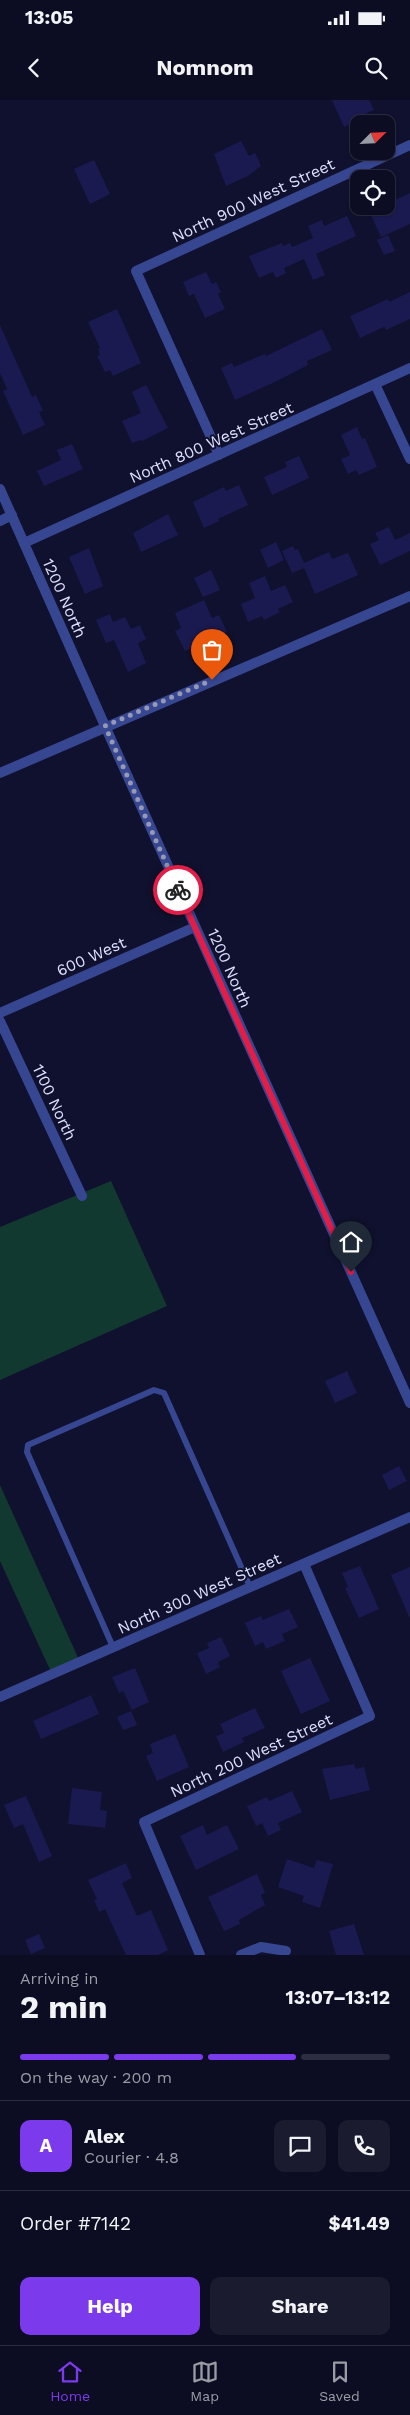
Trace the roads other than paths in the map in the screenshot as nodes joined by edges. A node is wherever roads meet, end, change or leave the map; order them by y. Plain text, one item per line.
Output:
1 (410, 145) edge
2 (410, 368) edge
3 (375, 384) junction
4 (219, 455) junction
5 (410, 459) edge
6 (0, 489) edge
7 (12, 515) junction
8 (0, 520) edge
9 (24, 543) junction
10 (410, 596) edge
11 (105, 726) junction
12 (0, 773) edge
13 (195, 927) junction
14 (0, 1014) edge
15 (0, 1021) edge
16 (82, 1196) dead end
17 (410, 1403) edge
18 (410, 1518) edge
19 (304, 1564) junction
20 (250, 1587) junction
21 (113, 1647) junction
22 (0, 1696) edge
23 (286, 1950) dead end
24 (200, 1955) edge
25 (241, 1955) edge

1 - 4 street, North 900 West Street
2 - 3 street, North 800 West Street
3 - 4 street, North 800 West Street
3 - 5 street
4 - 9 street, North 800 West Street
6 - 7 street, 1200 North
7 - 8 street
7 - 9 street, 1200 North
9 - 11 street, 1200 North
10 - 11 street
11 - 12 street
11 - 13 street, 1200 North
13 - 14 street, 600 West
13 - 17 street, 1200 North
15 - 16 street, 1100 North
18 - 19 street, North 300 West Street
19 - 20 street, North 300 West Street
19 - 24 street, North 200 West Street
20 - 21 street, North 300 West Street
20 - 21 lane
21 - 22 street, North 300 West Street
23 - 25 street

